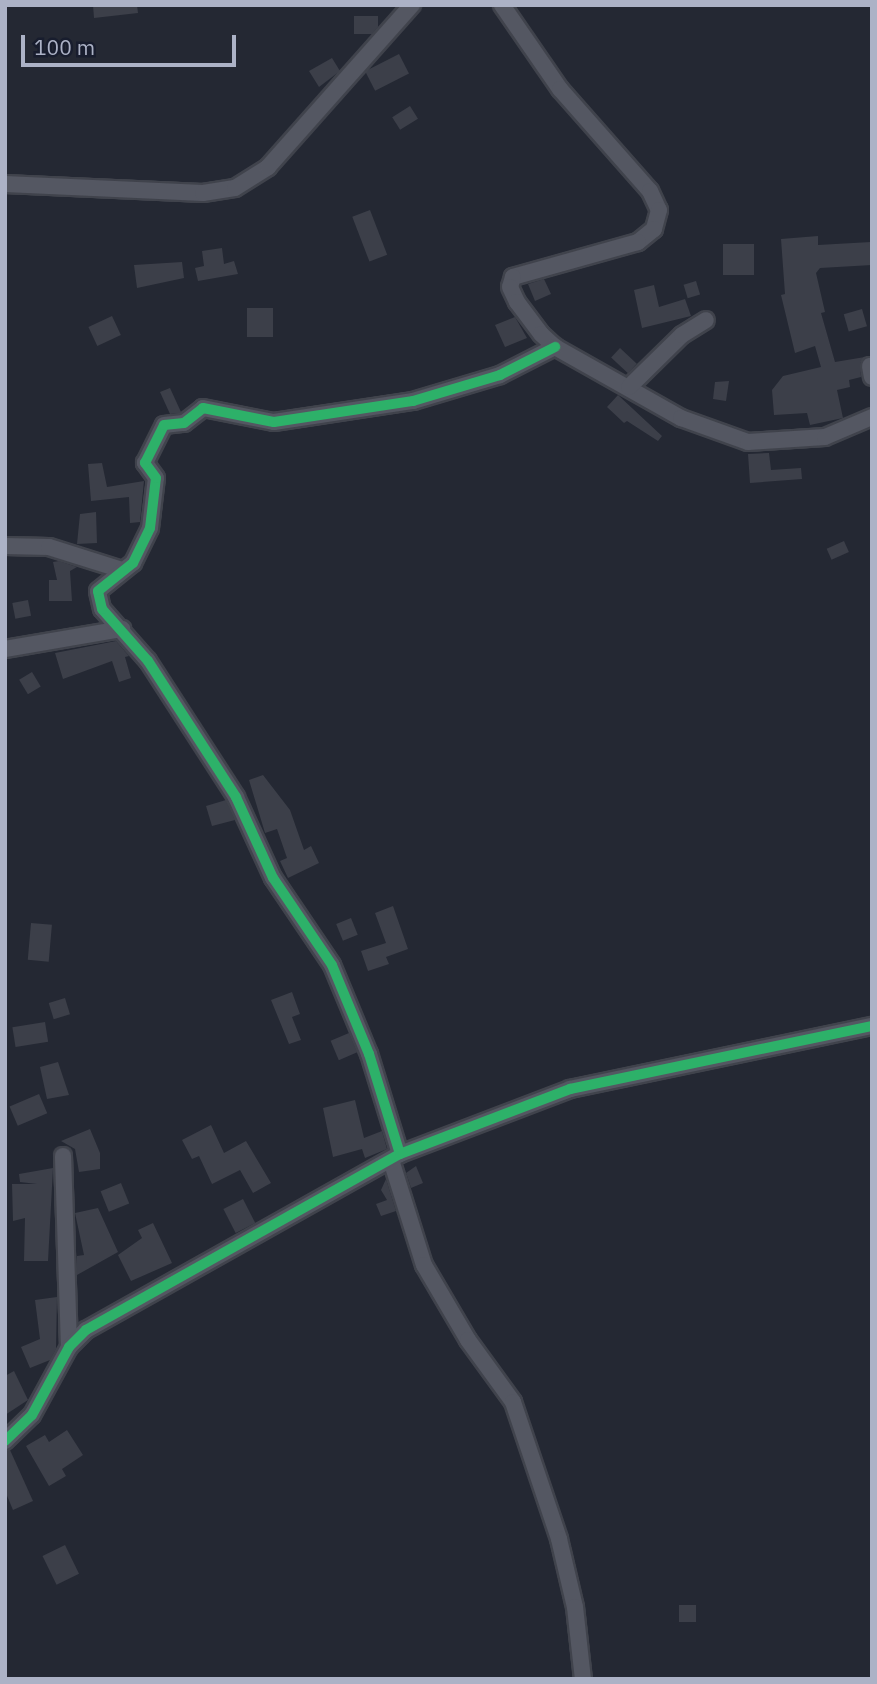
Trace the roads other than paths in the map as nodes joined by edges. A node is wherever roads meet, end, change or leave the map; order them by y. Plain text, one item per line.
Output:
1 (412, 5) edge
2 (502, 5) edge
3 (5, 184) edge
4 (706, 320) dead end
5 (555, 347) junction
6 (629, 387) junction
7 (872, 418) edge
8 (5, 546) edge
9 (122, 570) junction
10 (122, 629) junction
11 (5, 649) edge
12 (872, 1026) edge
13 (63, 1157) dead end
14 (396, 1157) junction
15 (69, 1347) junction
16 (5, 1441) edge
17 (583, 1679) edge

1 - 3 street
2 - 5 street
4 - 6 street
5 - 6 street
5 - 9 street
6 - 7 street
8 - 9 street
9 - 10 street
10 - 11 street
10 - 14 street
12 - 14 street
13 - 15 street
14 - 15 street
14 - 17 street
15 - 16 street

